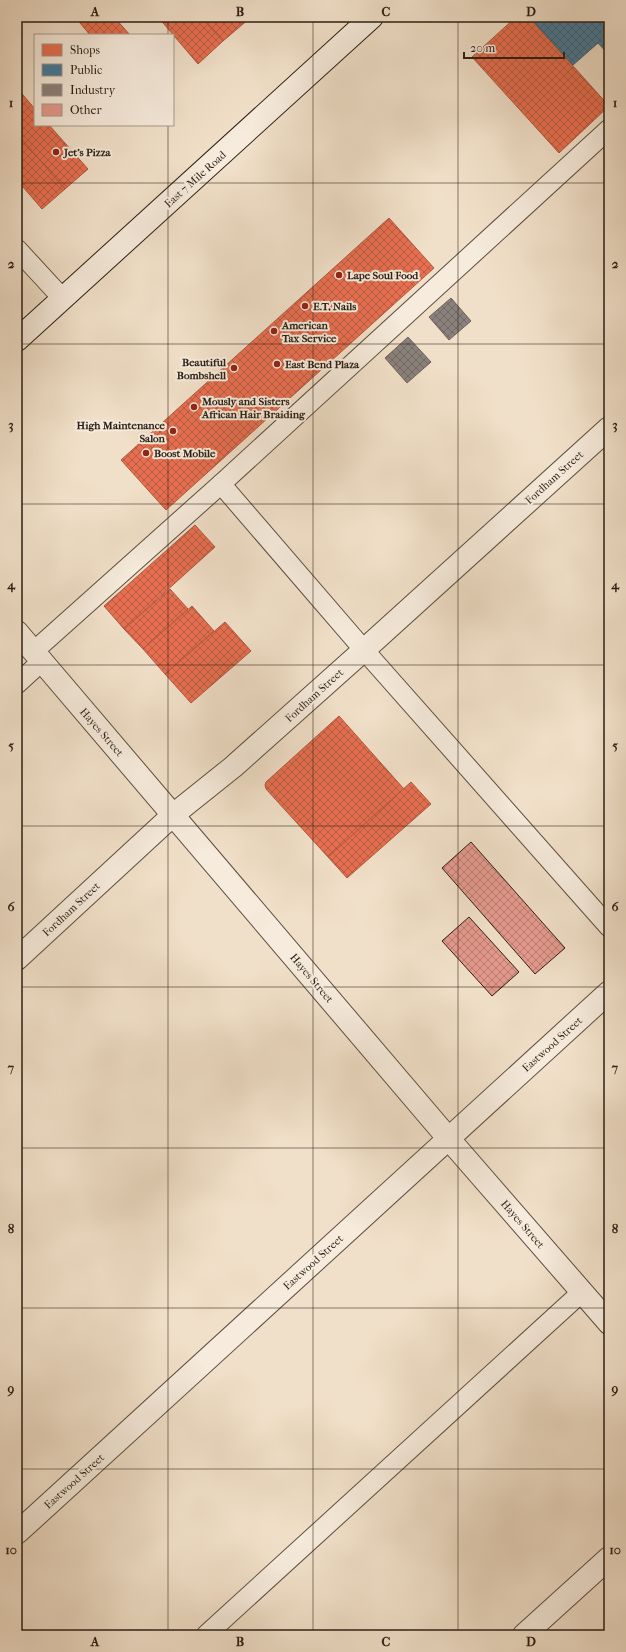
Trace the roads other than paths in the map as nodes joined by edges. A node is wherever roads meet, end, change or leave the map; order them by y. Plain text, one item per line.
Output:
1 (372, 17) edge
2 (609, 129) edge
3 (17, 249) edge
4 (63, 299) junction
5 (17, 340) edge
6 (609, 428) edge
7 (221, 484) junction
8 (17, 632) edge
9 (364, 650) junction
10 (37, 657) junction
11 (17, 684) edge
12 (173, 815) junction
13 (609, 927) edge
14 (17, 959) edge
15 (609, 992) edge
16 (448, 1138) junction
17 (582, 1292) junction
18 (609, 1323) edge
19 (17, 1533) edge
20 (609, 1558) edge
21 (206, 1635) edge
22 (524, 1635) edge

1 - 4 street, East 7 Mile Road
2 - 7 lane
3 - 4 lane
4 - 5 street, East 7 Mile Road
6 - 9 street, Fordham Street
7 - 9 lane
7 - 10 lane
8 - 10 street, Hayes Street
9 - 12 street, Fordham Street
9 - 13 lane
10 - 11 lane
10 - 12 street, Hayes Street
12 - 14 street, Fordham Street
12 - 16 street, Hayes Street
15 - 16 street, Eastwood Street
16 - 17 street, Hayes Street
16 - 19 street, Eastwood Street
17 - 18 street, Hayes Street
17 - 21 lane
20 - 22 street

